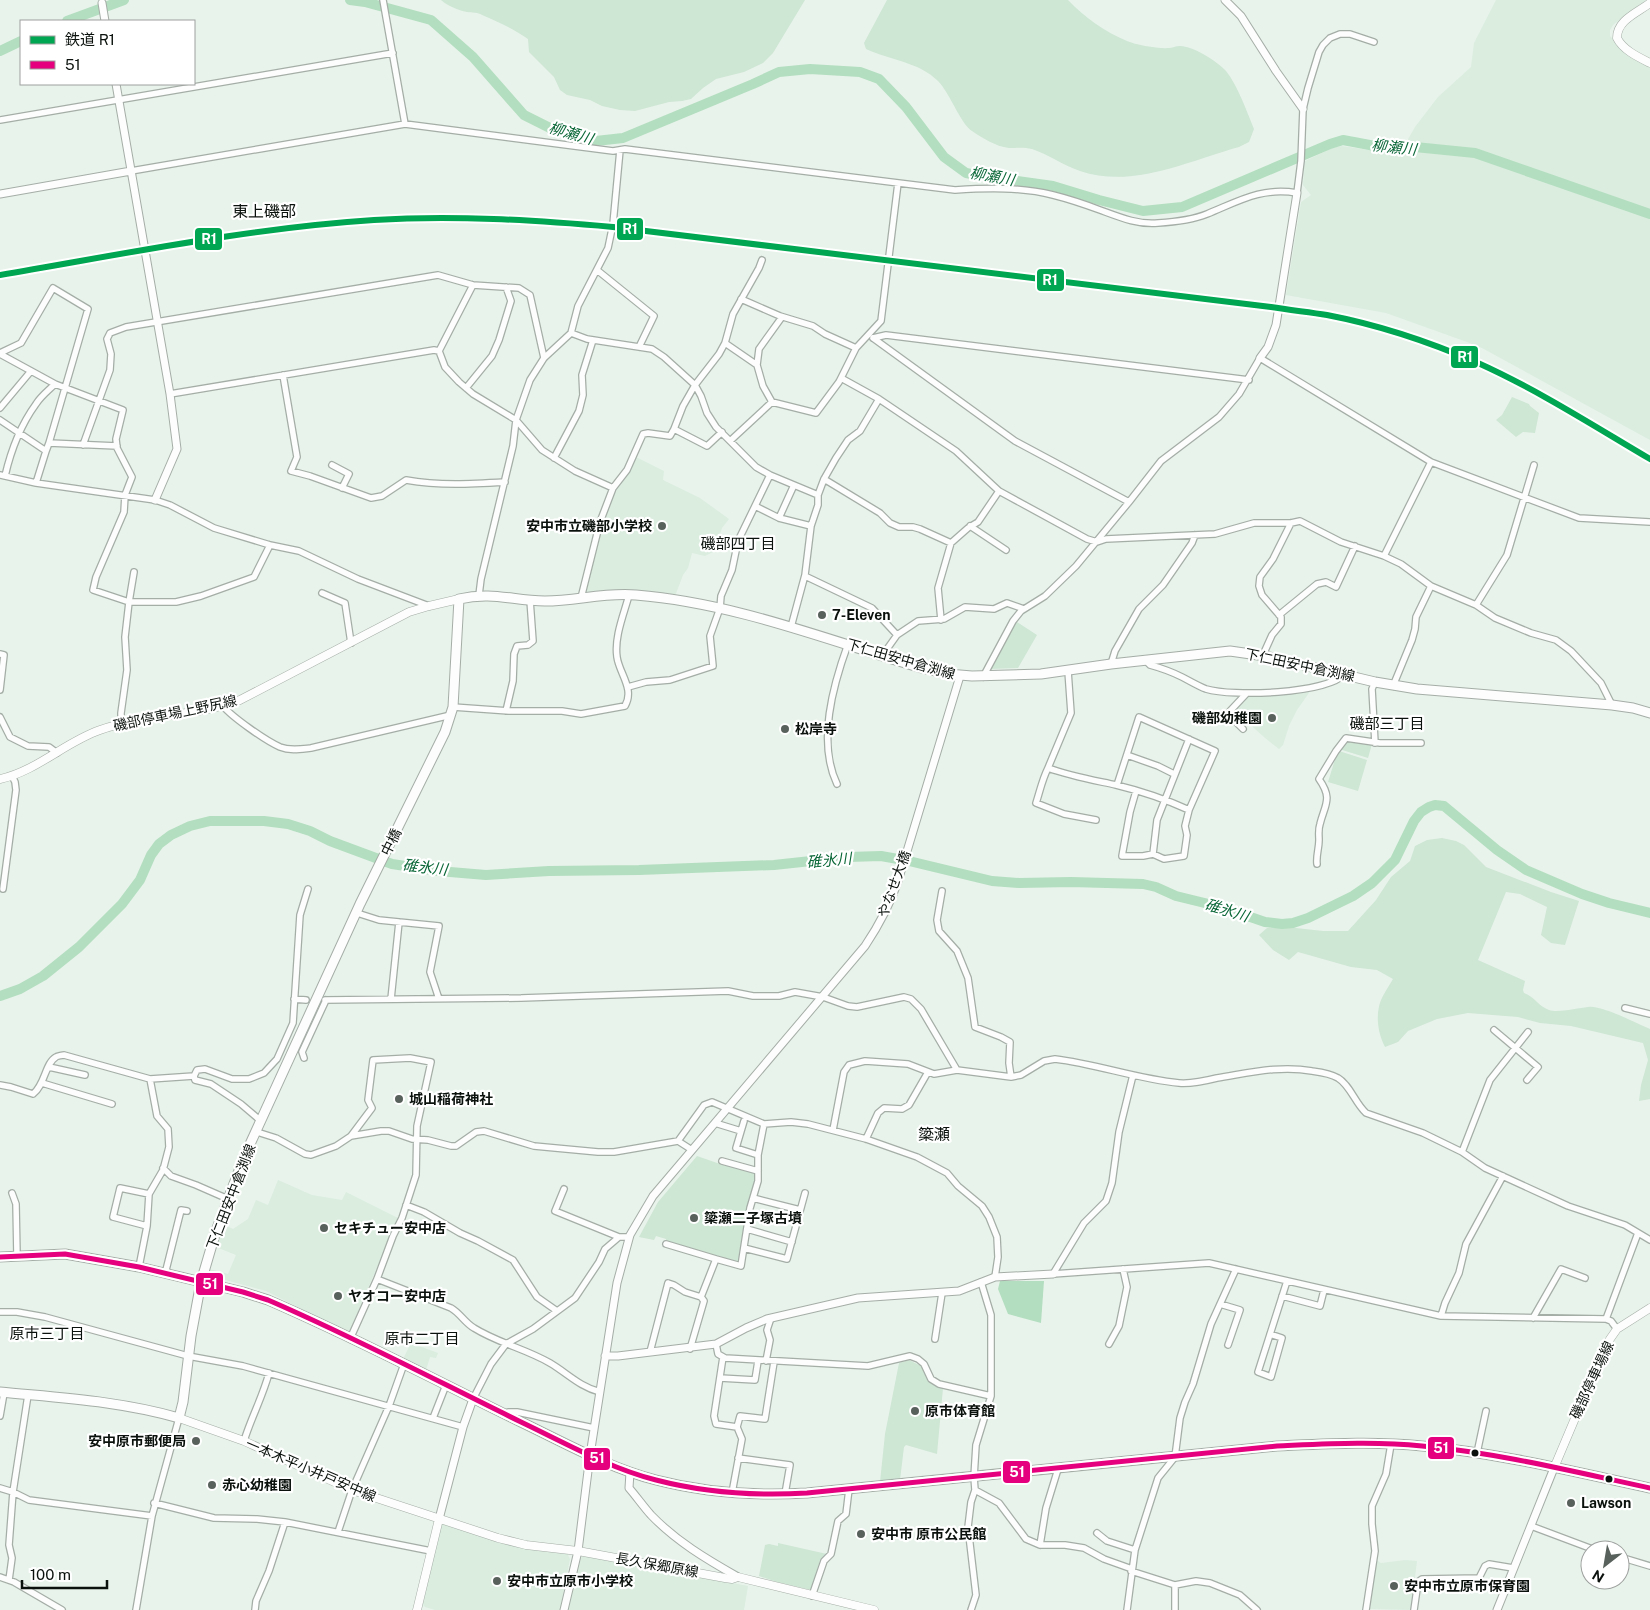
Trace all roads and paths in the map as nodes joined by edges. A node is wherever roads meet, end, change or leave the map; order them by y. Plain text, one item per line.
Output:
1 (383, 0) edge
2 (1225, 0) edge
3 (103, 2) edge
4 (1650, 3) edge
5 (105, 20) edge
6 (1374, 42) dead end
7 (393, 53) junction
8 (1650, 63) edge
9 (116, 85) edge
10 (119, 100) junction
11 (1303, 109) junction
12 (0, 120) edge
13 (404, 124) junction
14 (620, 150) junction
15 (130, 171) junction
16 (898, 183) junction
17 (1297, 193) junction
18 (0, 194) edge
19 (762, 260) dead end
20 (597, 270) junction
21 (473, 285) junction
22 (506, 287) junction
23 (741, 299) junction
24 (782, 317) junction
25 (157, 322) junction
26 (571, 333) junction
27 (871, 336) junction
28 (593, 340) junction
29 (725, 343) junction
30 (639, 347) junction
31 (856, 348) junction
32 (439, 351) junction
33 (0, 354) edge
34 (544, 358) junction
35 (1260, 358) junction
36 (757, 365) junction
37 (31, 370) junction
38 (283, 375) junction
39 (841, 378) junction
40 (1249, 380) junction
41 (55, 384) junction
42 (695, 385) junction
43 (466, 388) junction
44 (66, 389) junction
45 (170, 394) junction
46 (880, 399) junction
47 (98, 401) junction
48 (772, 402) junction
49 (0, 408) edge
50 (0, 420) edge
51 (516, 420) junction
52 (674, 429) junction
53 (18, 432) junction
54 (722, 432) junction
55 (730, 442) junction
56 (49, 443) junction
57 (83, 445) junction
58 (117, 446) junction
59 (46, 451) junction
60 (554, 458) junction
61 (1431, 462) junction
62 (332, 465) dead end
63 (1534, 465) dead end
64 (2, 475) edge
65 (770, 475) junction
66 (824, 480) junction
67 (505, 482) junction
68 (36, 483) junction
69 (794, 485) junction
70 (342, 488) junction
71 (613, 488) junction
72 (999, 491) junction
73 (126, 495) junction
74 (818, 495) junction
75 (1525, 497) junction
76 (155, 500) junction
77 (1129, 502) junction
78 (755, 506) junction
79 (779, 518) junction
80 (1650, 522) edge
81 (1292, 524) junction
82 (811, 526) junction
83 (970, 526) junction
84 (1195, 536) junction
85 (1097, 542) junction
86 (951, 543) junction
87 (270, 546) junction
88 (1355, 546) junction
89 (1006, 550) dead end
90 (1384, 556) junction
91 (134, 572) dead end
92 (805, 576) junction
93 (1431, 586) junction
94 (322, 593) dead end
95 (629, 594) junction
96 (479, 595) junction
97 (581, 598) junction
98 (459, 599) junction
99 (530, 600) junction
100 (129, 602) junction
101 (1476, 605) junction
102 (429, 606) junction
103 (720, 608) junction
104 (1024, 609) junction
105 (1279, 615) junction
106 (941, 620) junction
107 (792, 627) junction
108 (897, 635) junction
109 (351, 643) junction
110 (848, 644) junction
111 (0, 654) edge
112 (1263, 655) junction
113 (882, 656) junction
114 (1146, 661) junction
115 (1111, 664) junction
116 (1068, 671) junction
117 (1345, 674) junction
118 (960, 676) junction
119 (983, 676) junction
120 (1375, 682) junction
121 (1394, 686) junction
122 (628, 688) junction
123 (0, 690) edge
124 (1246, 694) junction
125 (223, 706) junction
126 (1612, 706) junction
127 (452, 711) junction
128 (506, 711) junction
129 (1650, 712) edge
130 (0, 717) edge
131 (121, 724) junction
132 (1243, 729) dead end
133 (1189, 739) junction
134 (1375, 743) junction
135 (1421, 743) dead end
136 (56, 753) junction
137 (1127, 755) junction
138 (1048, 768) junction
139 (1174, 774) junction
140 (12, 776) junction
141 (0, 778) edge
142 (837, 784) dead end
143 (1117, 786) junction
144 (1136, 791) junction
145 (1164, 799) junction
146 (1189, 810) junction
147 (1096, 820) dead end
148 (1153, 854) junction
149 (1317, 864) dead end
150 (4, 889) dead end
151 (308, 889) dead end
152 (942, 891) dead end
153 (358, 908) junction
154 (399, 922) junction
155 (823, 996) junction
156 (438, 998) junction
157 (294, 999) junction
158 (392, 999) junction
159 (306, 1000) dead end
160 (1624, 1008) dead end
161 (1650, 1014) edge
162 (1494, 1030) dead end
163 (1528, 1032) dead end
164 (1515, 1048) junction
165 (296, 1054) dead end
166 (49, 1067) junction
167 (957, 1070) junction
168 (928, 1072) junction
169 (85, 1075) dead end
170 (1133, 1075) junction
171 (194, 1076) junction
172 (1011, 1077) junction
173 (150, 1079) junction
174 (1527, 1080) dead end
175 (42, 1083) junction
176 (0, 1085) edge
177 (112, 1104) dead end
178 (728, 1108) junction
179 (262, 1121) junction
180 (744, 1121) dead end
181 (715, 1122) junction
182 (764, 1124) junction
183 (833, 1130) junction
184 (741, 1131) junction
185 (256, 1132) junction
186 (351, 1136) junction
187 (417, 1139) junction
188 (866, 1139) junction
189 (678, 1141) junction
190 (692, 1150) junction
191 (1462, 1152) junction
192 (758, 1155) junction
193 (722, 1161) dead end
194 (163, 1168) junction
195 (758, 1171) junction
196 (1503, 1176) junction
197 (564, 1189) dead end
198 (12, 1193) dead end
199 (805, 1193) dead end
200 (149, 1194) junction
201 (753, 1198) junction
202 (228, 1199) junction
203 (406, 1205) junction
204 (800, 1210) junction
205 (187, 1211) dead end
206 (147, 1226) junction
207 (747, 1229) junction
208 (1638, 1233) junction
209 (619, 1237) junction
210 (629, 1237) junction
211 (1650, 1240) edge
212 (792, 1242) junction
213 (666, 1244) dead end
214 (744, 1248) junction
215 (17, 1256) junction
216 (0, 1257) edge
217 (716, 1259) junction
218 (139, 1267) junction
219 (1123, 1269) junction
220 (1236, 1269) junction
221 (165, 1274) junction
222 (1053, 1274) junction
223 (995, 1277) junction
224 (1585, 1278) dead end
225 (377, 1279) junction
226 (1287, 1281) junction
227 (201, 1282) junction
228 (981, 1282) junction
229 (1324, 1290) junction
230 (942, 1293) junction
231 (1282, 1296) junction
232 (701, 1297) junction
233 (1220, 1304) junction
234 (1650, 1308) edge
235 (557, 1311) junction
236 (0, 1312) edge
237 (1441, 1316) junction
238 (771, 1318) junction
239 (1533, 1318) junction
240 (1606, 1319) junction
241 (1616, 1329) junction
242 (1270, 1334) junction
243 (350, 1339) junction
244 (935, 1339) dead end
245 (506, 1344) junction
246 (716, 1344) junction
247 (1109, 1344) dead end
248 (1228, 1346) dead end
249 (690, 1349) junction
250 (650, 1352) junction
251 (188, 1356) junction
252 (605, 1356) junction
253 (722, 1357) junction
254 (758, 1361) junction
255 (766, 1361) junction
256 (774, 1362) junction
257 (404, 1364) junction
258 (270, 1373) junction
259 (720, 1378) junction
260 (446, 1385) junction
261 (2, 1392) edge
262 (600, 1392) junction
263 (28, 1395) junction
264 (991, 1396) junction
265 (473, 1398) junction
266 (389, 1406) junction
267 (1486, 1411) dead end
268 (507, 1415) junction
269 (0, 1416) edge
270 (180, 1418) junction
271 (433, 1418) junction
272 (463, 1427) junction
273 (737, 1427) junction
274 (594, 1428) junction
275 (244, 1441) junction
276 (1391, 1444) junction
277 (1477, 1453) junction
278 (590, 1455) junction
279 (1175, 1457) junction
280 (738, 1458) junction
281 (1058, 1468) junction
282 (1554, 1468) junction
283 (630, 1472) junction
284 (974, 1477) junction
285 (0, 1488) edge
286 (1650, 1488) edge
287 (850, 1489) junction
288 (352, 1490) junction
289 (975, 1490) junction
290 (13, 1492) junction
291 (732, 1493) junction
292 (785, 1494) junction
293 (154, 1503) junction
294 (152, 1516) junction
295 (439, 1519) junction
296 (285, 1522) junction
297 (1531, 1526) junction
298 (338, 1532) junction
299 (1097, 1533) dead end
300 (1580, 1544) edge
301 (1040, 1545) junction
302 (431, 1550) junction
303 (1135, 1550) junction
304 (578, 1551) junction
305 (1630, 1560) edge
306 (1650, 1566) edge
307 (1513, 1568) junction
308 (1131, 1570) junction
309 (0, 1577) edge
310 (738, 1577) junction
311 (9, 1580) junction
312 (1175, 1585) junction
313 (812, 1596) junction
314 (866, 1609) edge
315 (1253, 1609) edge
316 (62, 1610) edge
317 (136, 1610) edge
318 (255, 1610) edge
319 (417, 1610) edge
320 (564, 1610) edge
321 (874, 1610) edge
322 (971, 1610) edge
323 (1127, 1610) edge
324 (1175, 1610) edge
325 (1366, 1610) edge
326 (1414, 1610) edge
327 (1497, 1610) edge

1 - 7 street
2 - 11 street
3 - 5 street
4 - 8 main road
6 - 11 street
7 - 10 street
7 - 13 street
9 - 10 street
10 - 12 street
10 - 15 street
11 - 17 street
13 - 14 street
13 - 15 street
14 - 16 street
14 - 20 street
15 - 18 street
15 - 25 street
16 - 17 street
16 - 27 street
17 - 35 street
19 - 23 street
20 - 26 street
20 - 30 street
21 - 22 street
21 - 25 street
21 - 32 street
22 - 34 street
22 - 43 street
23 - 24 street
23 - 29 street
24 - 31 street
24 - 36 street
25 - 45 street
25 - 47 street
26 - 28 street
26 - 34 street
27 - 31 street
27 - 40 street
27 - 77 street
28 - 30 street
28 - 60 street
29 - 36 street
29 - 42 street
30 - 42 street
31 - 39 street
32 - 38 street
32 - 43 street
33 - 37 street
33 - 44 street
34 - 51 street
35 - 40 street
35 - 61 street
36 - 48 street
37 - 41 street
37 - 49 street
38 - 45 street
38 - 70 street
39 - 46 street
39 - 48 street
40 - 77 street
41 - 44 street
41 - 53 street
42 - 52 street
42 - 54 street
43 - 51 street
44 - 47 street
44 - 56 street
45 - 76 street
46 - 66 street
46 - 72 street
47 - 57 street
47 - 58 street
48 - 55 street
50 - 53 street
51 - 60 street
51 - 67 street
52 - 54 street
52 - 71 street
53 - 59 street
53 - 64 street
54 - 55 street
55 - 65 street
56 - 57 street
56 - 59 street
57 - 58 street
58 - 73 street
59 - 68 street
60 - 71 street
61 - 75 street
61 - 90 street
62 - 70 street
63 - 75 street
64 - 68 street
65 - 69 street
65 - 78 street
66 - 74 street
66 - 86 street
67 - 70 street
67 - 96 street
68 - 73 street
69 - 74 street
69 - 79 street
71 - 97 street
72 - 83 street
72 - 85 street
73 - 76 street
73 - 100 street
74 - 82 street
75 - 80 street
75 - 101 street
76 - 87 street
77 - 85 street
78 - 79 street
78 - 103 street
79 - 82 street
81 - 84 street
81 - 88 street
81 - 105 street
82 - 92 street
83 - 86 street
83 - 89 street
84 - 85 street
84 - 115 street
85 - 104 street
86 - 106 street
87 - 100 street
87 - 102 street
88 - 90 street
88 - 105 street
90 - 93 street
91 - 100 street
92 - 107 street
92 - 108 street
93 - 101 street
93 - 121 street
94 - 109 street
95 - 97 main road, 下仁田安中倉渕線
95 - 103 main road, 下仁田安中倉渕線
95 - 122 street
96 - 98 main road, 下仁田安中倉渕線
96 - 99 main road, 下仁田安中倉渕線
97 - 99 main road, 下仁田安中倉渕線
98 - 102 main road, 磯部停車場上野尻線
98 - 127 main road
99 - 128 street
100 - 131 street
101 - 126 street
102 - 109 main road, 磯部停車場上野尻線
103 - 107 main road, 下仁田安中倉渕線
103 - 122 street
104 - 106 street
104 - 119 street
105 - 112 street
106 - 108 street
107 - 110 main road, 下仁田安中倉渕線
108 - 113 street
109 - 125 main road, 磯部停車場上野尻線
110 - 113 main road, 下仁田安中倉渕線
110 - 142 street
111 - 123 street
112 - 114 main road, 下仁田安中倉渕線
112 - 117 main road, 下仁田安中倉渕線
113 - 118 main road, 下仁田安中倉渕線
114 - 115 main road, 下仁田安中倉渕線
114 - 124 street
115 - 116 main road, 下仁田安中倉渕線
116 - 119 main road, 下仁田安中倉渕線
116 - 138 street
117 - 120 main road, 下仁田安中倉渕線
117 - 124 street
118 - 119 main road, 下仁田安中倉渕線
118 - 155 street, やなせ大橋
120 - 121 main road, 下仁田安中倉渕線
120 - 134 street
121 - 126 main road, 下仁田安中倉渕線
122 - 128 street
124 - 132 street
125 - 127 street
125 - 131 main road, 磯部停車場上野尻線
126 - 129 main road, 下仁田安中倉渕線
127 - 128 street
127 - 153 main road, 中橋
130 - 136 street
131 - 136 main road, 磯部停車場上野尻線
133 - 137 street
133 - 139 street
133 - 146 street
134 - 135 street
134 - 149 street
136 - 140 main road, 磯部停車場上野尻線
137 - 139 street
137 - 143 street
138 - 143 street
138 - 147 street
139 - 145 street
140 - 141 main road, 磯部停車場上野尻線
140 - 150 street
143 - 144 street
144 - 145 street
144 - 148 street
145 - 146 street
145 - 148 street
146 - 148 street
151 - 157 street
152 - 172 street
153 - 154 street
153 - 179 main road, 下仁田安中倉渕線
154 - 156 street
154 - 158 street
155 - 156 street
155 - 167 street
155 - 178 street, やなせ大橋
156 - 158 street
157 - 159 street
157 - 171 street
158 - 165 street
160 - 161 street
162 - 164 street
163 - 164 street
164 - 174 street
164 - 191 street
166 - 169 street
166 - 173 street
166 - 175 street
167 - 168 street
167 - 172 street
168 - 183 street
168 - 188 street
170 - 172 street
170 - 191 street
170 - 222 street
171 - 173 street
171 - 179 street
173 - 194 street
175 - 176 street
175 - 177 street
178 - 181 street, やなせ大橋
178 - 182 street
178 - 189 street
179 - 185 main road, 下仁田安中倉渕線
180 - 184 street
181 - 184 street
181 - 190 street, やなせ大橋
182 - 183 street
182 - 192 street
183 - 188 street
184 - 192 street
185 - 186 street
185 - 202 main road, 下仁田安中倉渕線
186 - 187 street
186 - 187 street
187 - 189 street
187 - 203 street
188 - 223 street
189 - 190 street
190 - 210 street, やなせ大橋
191 - 196 street
192 - 195 street
193 - 195 street
194 - 200 street
194 - 202 street
195 - 201 street
196 - 208 street
196 - 237 street
197 - 209 street
198 - 215 street
199 - 204 street
200 - 206 street
200 - 206 street
201 - 204 street
201 - 207 street
202 - 227 main road, 下仁田安中倉渕線
203 - 225 street
203 - 235 street
204 - 212 street
205 - 221 street
206 - 218 street
207 - 212 street
207 - 214 street
208 - 211 street
208 - 240 street
209 - 210 street
209 - 235 street
210 - 252 street, やなせ大橋
212 - 214 street
213 - 217 street
214 - 217 street
215 - 216 main road
215 - 218 main road
217 - 232 street
218 - 221 main road
219 - 220 street
219 - 222 street
219 - 247 street
220 - 226 street
220 - 233 street
221 - 227 main road
222 - 223 street
223 - 228 street
224 - 239 street
225 - 243 street
225 - 245 street
226 - 229 street
226 - 231 street
227 - 243 main road
227 - 251 main road, 下仁田安中倉渕線
228 - 230 street
228 - 264 street
229 - 231 street
229 - 237 street
230 - 238 street
230 - 244 street
231 - 242 street
232 - 249 street
232 - 250 street
233 - 248 street
233 - 279 street
234 - 241 main road, 磯部停車場線
235 - 245 street
236 - 251 street
237 - 239 street
238 - 246 street
238 - 255 street
239 - 240 street
240 - 241 street
241 - 282 main road, 磯部停車場線
242 - 242 street
243 - 257 main road
245 - 262 street
245 - 265 street
246 - 249 street
246 - 253 street
249 - 250 street
250 - 252 street
251 - 258 street
251 - 270 main road, 下仁田安中倉渕線
252 - 262 street, やなせ大橋
253 - 254 street
253 - 259 street
254 - 255 street
254 - 259 street
255 - 256 street
256 - 264 street
256 - 273 street
257 - 260 main road
257 - 266 street
258 - 266 street
258 - 275 street
259 - 273 street
260 - 265 main road
260 - 271 street
261 - 263 main road
261 - 269 street
262 - 274 street, やなせ大橋
263 - 270 main road
263 - 290 street
264 - 284 street
265 - 268 main road
265 - 272 street
266 - 271 street
266 - 288 street
267 - 277 street
268 - 274 street
268 - 278 main road
270 - 275 main road, 一本木平小井戸安中線
270 - 293 street
271 - 272 street
272 - 295 street
273 - 280 street
274 - 278 street, やなせ大橋
275 - 288 main road, 一本木平小井戸安中線
276 - 277 main road
276 - 279 main road
276 - 325 street
277 - 282 main road
278 - 283 main road
278 - 304 street, やなせ大橋
279 - 281 main road
279 - 303 street
280 - 291 street
280 - 292 street
281 - 284 main road
281 - 301 street
282 - 286 main road
282 - 297 street
283 - 291 main road
283 - 310 street
284 - 287 main road
284 - 289 street
285 - 290 street
287 - 292 main road
287 - 313 street
288 - 295 main road, 一本木平小井戸安中線
288 - 298 street
289 - 301 street
289 - 322 street
290 - 294 street
290 - 311 street
291 - 292 main road
293 - 294 street
293 - 296 street
294 - 317 street
295 - 302 main road
295 - 304 main road, 長久保郷原線
296 - 298 street
296 - 318 street
297 - 300 street
297 - 307 street
298 - 302 street
299 - 303 street
301 - 308 street
302 - 319 main road
303 - 308 street
304 - 310 main road, 長久保郷原線
304 - 320 street, やなせ大橋
305 - 306 street
307 - 326 street
307 - 327 street
308 - 312 street
308 - 323 street
309 - 311 street
310 - 313 main road, 長久保郷原線
311 - 316 street
312 - 315 street
312 - 324 street
313 - 314 main road, 長久保郷原線
314 - 321 main road, 長久保郷原線

